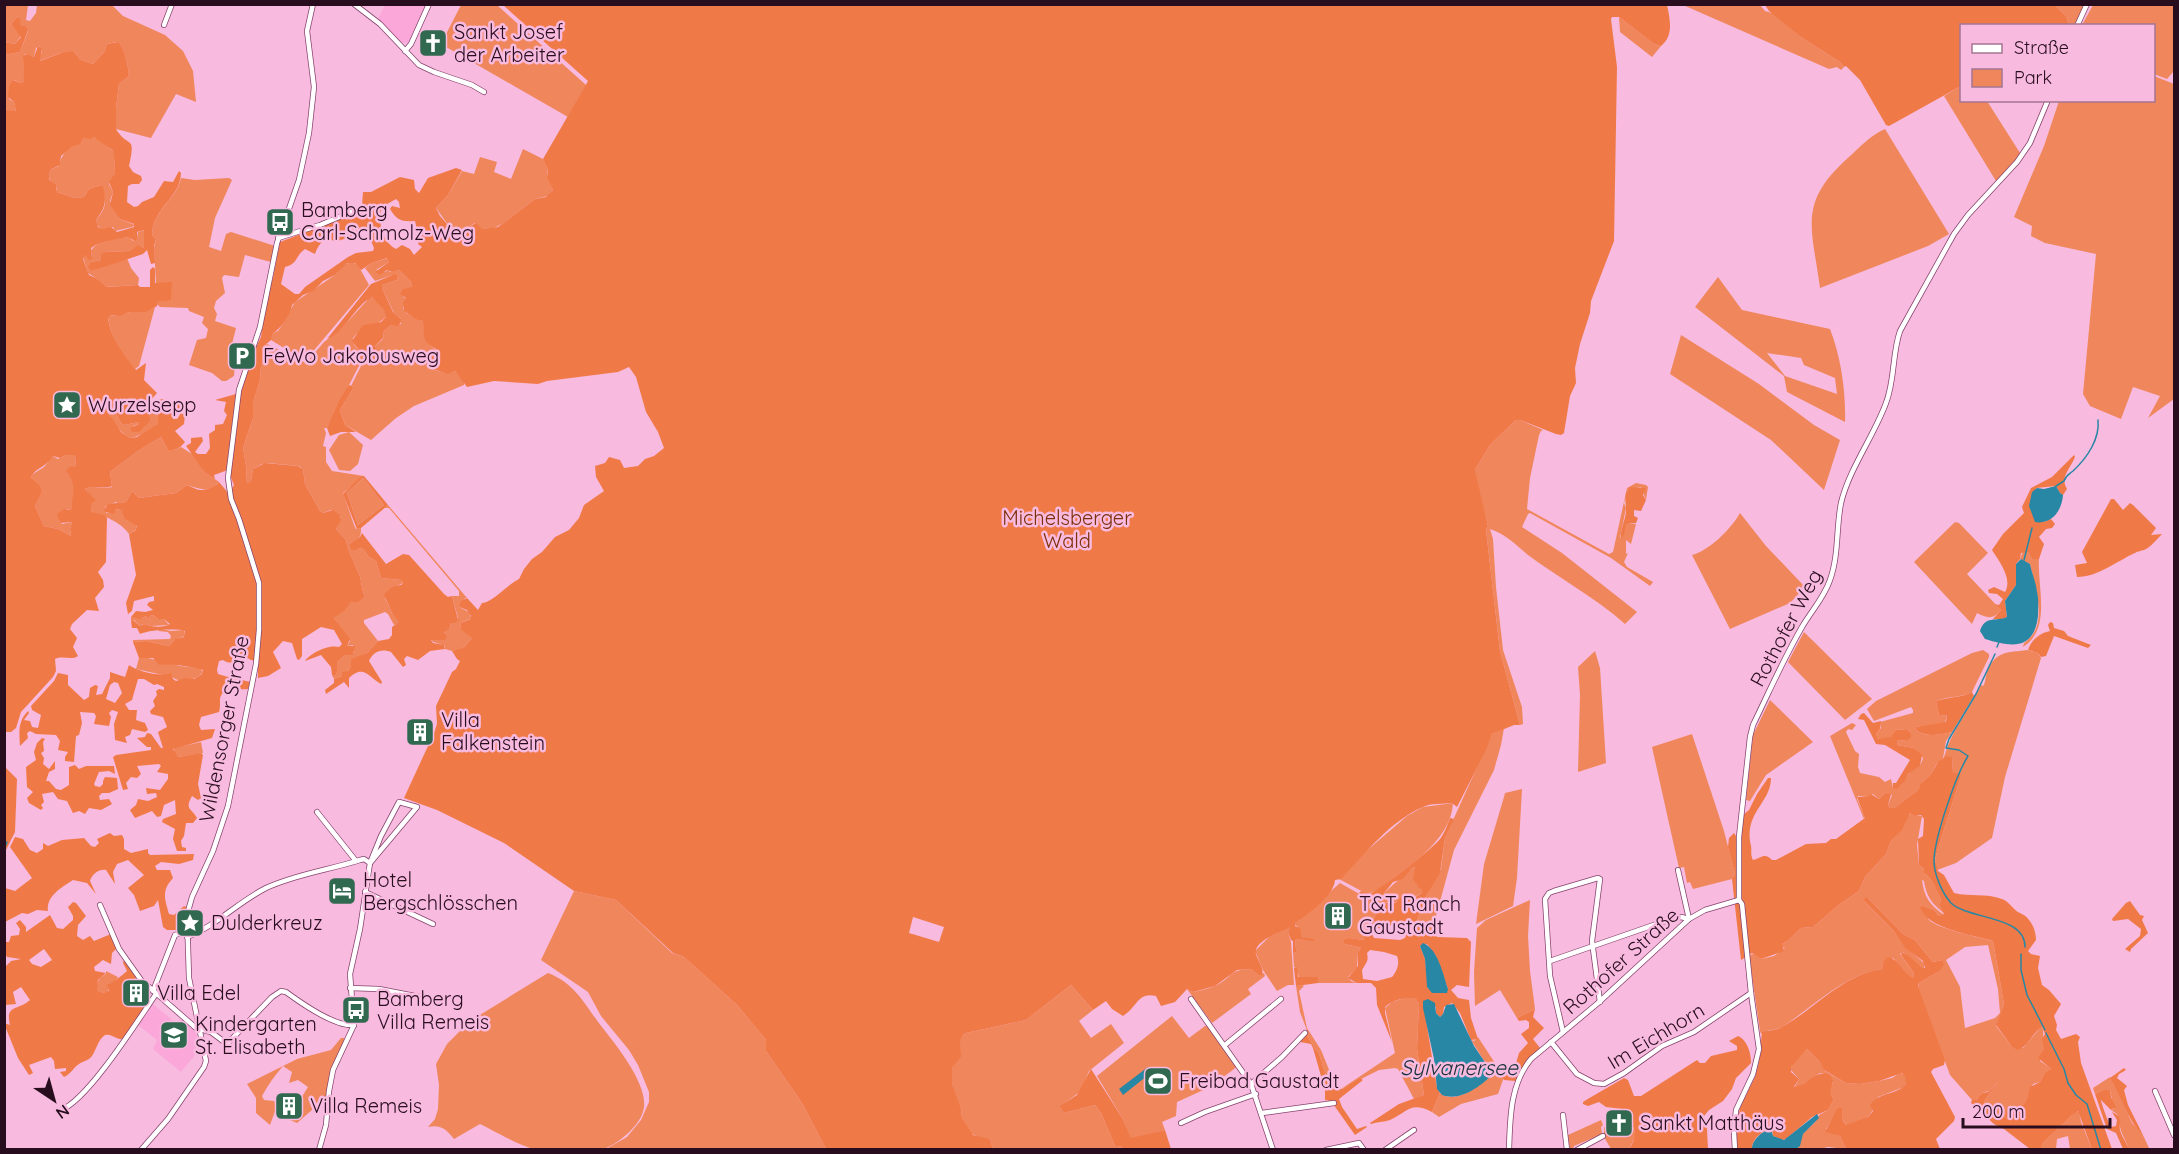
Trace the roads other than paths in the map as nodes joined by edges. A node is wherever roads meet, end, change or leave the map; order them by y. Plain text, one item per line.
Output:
1 (172, 4) edge
2 (313, 4) edge
3 (354, 4) edge
4 (429, 4) edge
5 (2087, 4) edge
6 (2078, 24) edge
7 (164, 26) dead end
8 (405, 51) junction
9 (484, 92) dead end
10 (2047, 102) edge
11 (351, 212) dead end
12 (278, 238) junction
13 (317, 812) dead end
14 (356, 861) junction
15 (370, 863) junction
16 (1678, 870) dead end
17 (365, 892) junction
18 (1739, 900) junction
19 (100, 905) dead end
20 (1689, 919) junction
21 (433, 924) dead end
22 (187, 931) junction
23 (187, 937) junction
24 (1592, 945) junction
25 (1550, 961) junction
26 (350, 988) junction
27 (155, 992) junction
28 (1751, 993) junction
29 (420, 997) dead end
30 (1191, 999) dead end
31 (1281, 999) dead end
32 (1600, 1002) junction
33 (354, 1025) junction
34 (200, 1029) junction
35 (1563, 1032) junction
36 (1305, 1033) dead end
37 (1551, 1042) junction
38 (1225, 1045) junction
39 (1251, 1084) junction
40 (2155, 1091) dead end
41 (1256, 1094) junction
42 (1334, 1103) dead end
43 (61, 1110) dead end
44 (1262, 1113) junction
45 (1563, 1115) dead end
46 (1181, 1123) dead end
47 (1414, 1130) dead end
48 (2175, 1134) edge
49 (1603, 1136) dead end
50 (141, 1149) edge
51 (319, 1149) edge
52 (1273, 1149) edge
53 (1326, 1149) edge
54 (1364, 1149) edge
55 (1385, 1149) edge
56 (1509, 1149) edge
57 (1567, 1149) edge
58 (1577, 1149) edge
59 (1735, 1149) edge

1 - 7 street
2 - 12 street, Wildensorger Straße
3 - 8 street
4 - 8 street
5 - 6 street
8 - 9 street
10 - 18 street, Rothofer Weg
11 - 12 street
12 - 22 street, Wildensorger Straße
13 - 14 street
14 - 15 street
14 - 23 street
15 - 15 street
15 - 17 street
16 - 20 street
17 - 21 street
17 - 26 street
18 - 20 street, Rothofer Straße
18 - 28 street, Rothofer Weg
19 - 27 street
20 - 24 street
20 - 32 street, Rothofer Straße
22 - 23 street, Wildensorger Straße
22 - 27 street
23 - 34 street, Wildensorger Straße
24 - 25 street
24 - 25 street
24 - 32 street
25 - 35 street
26 - 29 street
26 - 33 street
27 - 34 street
27 - 43 street
28 - 37 street, Im Eichhorn
28 - 59 street, Rothofer Weg
30 - 38 street
31 - 38 street
32 - 35 street, Rothofer Straße
33 - 34 street
33 - 51 street
34 - 50 street, Wildensorger Straße
35 - 37 street, Rothofer Straße
36 - 39 street
37 - 56 street, Rothofer Straße
38 - 39 street
39 - 41 street
40 - 48 street
41 - 44 street
41 - 46 street
42 - 44 street
44 - 52 street
45 - 57 street
47 - 55 street
49 - 58 street
53 - 54 street

